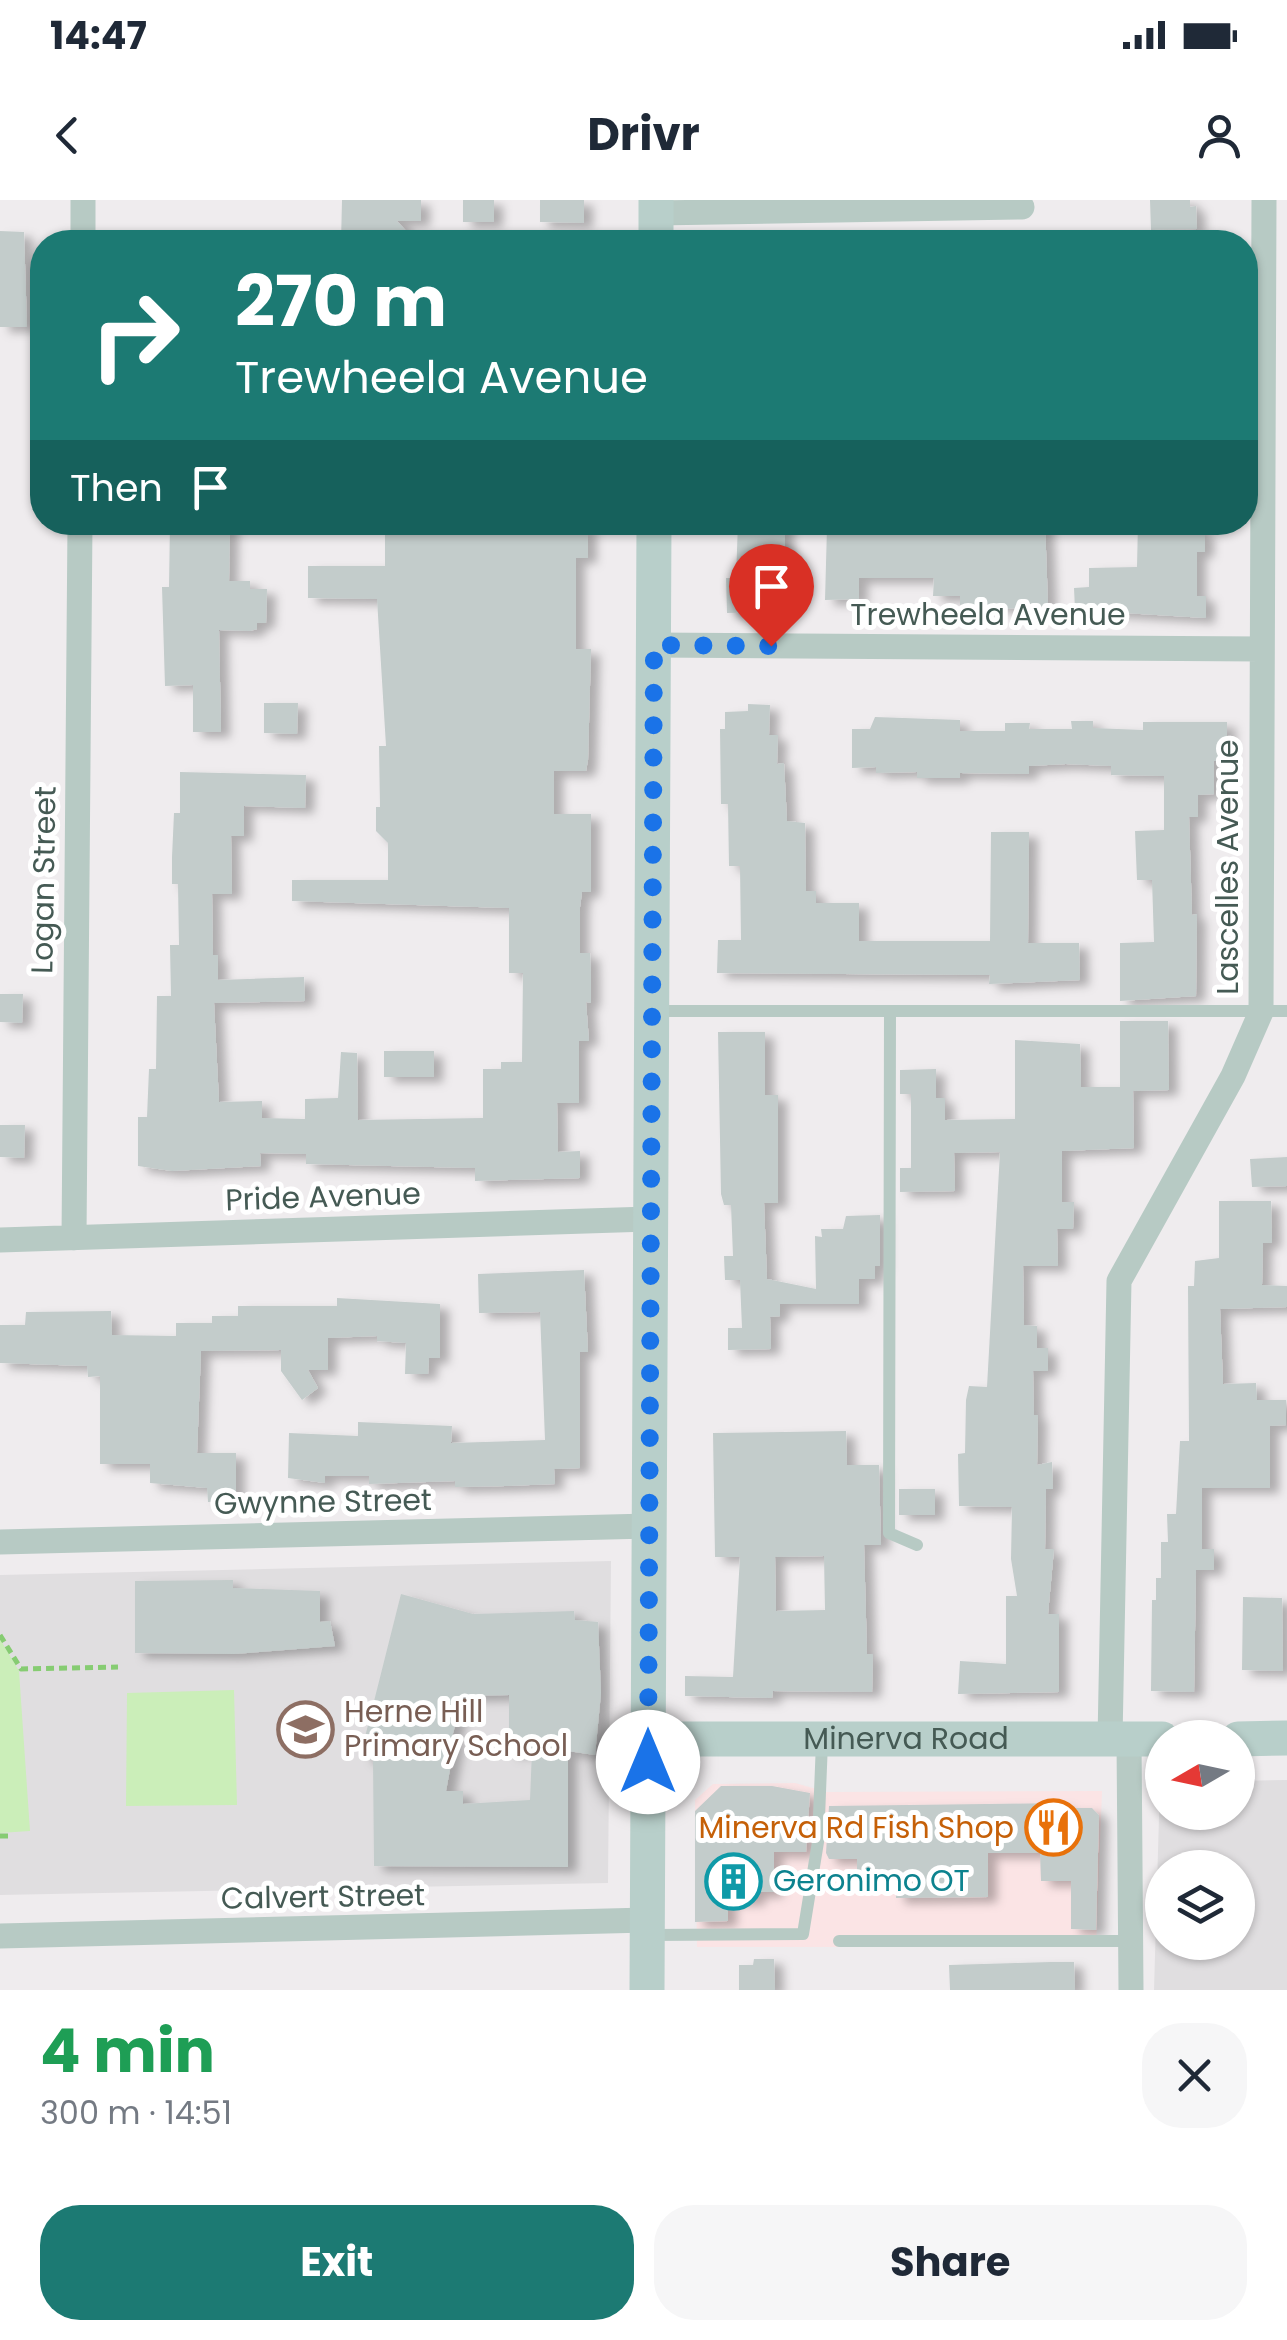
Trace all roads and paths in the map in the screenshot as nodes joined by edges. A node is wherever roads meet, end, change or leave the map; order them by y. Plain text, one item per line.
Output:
1 (83, 200) edge
2 (1264, 200) edge
3 (1022, 207) dead end
4 (656, 219) edge
5 (83, 230) edge
6 (80, 535) edge
7 (654, 535) edge
8 (654, 645) junction
9 (1262, 649) junction
10 (650, 1011) junction
11 (890, 1012) junction
12 (1260, 1012) junction
13 (1287, 1012) edge
14 (649, 1219) junction
15 (74, 1238) junction
16 (0, 1240) edge
17 (648, 1526) junction
18 (0, 1542) edge
19 (917, 1545) dead end
20 (0, 1635) edge
21 (118, 1667) dead end
22 (1287, 1738) edge
23 (648, 1739) junction
24 (822, 1739) junction
25 (1134, 1739) edge
26 (1255, 1739) edge
27 (0, 1836) edge
28 (13, 1836) dead end
29 (647, 1928) junction
30 (0, 1936) edge
31 (839, 1941) dead end
32 (1131, 1941) junction
33 (647, 1990) edge
34 (1131, 1990) edge

1 - 5 street
2 - 9 street, Lascelles Avenue
3 - 4 street
6 - 15 street, Logan Street
7 - 8 street
8 - 9 street, Trewheela Avenue
8 - 10 street
9 - 12 street, Lascelles Avenue
10 - 11 lane
10 - 14 street
11 - 12 lane
11 - 19 lane
12 - 13 lane
12 - 25 street, Lascelles Avenue
14 - 15 street, Pride Avenue
14 - 17 street
15 - 16 street, Pride Avenue
17 - 18 street, Gwynne Street
17 - 23 street
20 - 21 path
22 - 26 street
23 - 24 street, Minerva Road
23 - 29 street
24 - 25 street, Minerva Road
24 - 29 lane
25 - 32 street, Lascelles Avenue
27 - 28 path
29 - 30 street, Calvert Street
29 - 33 street
31 - 32 lane
32 - 34 street, Lascelles Avenue

